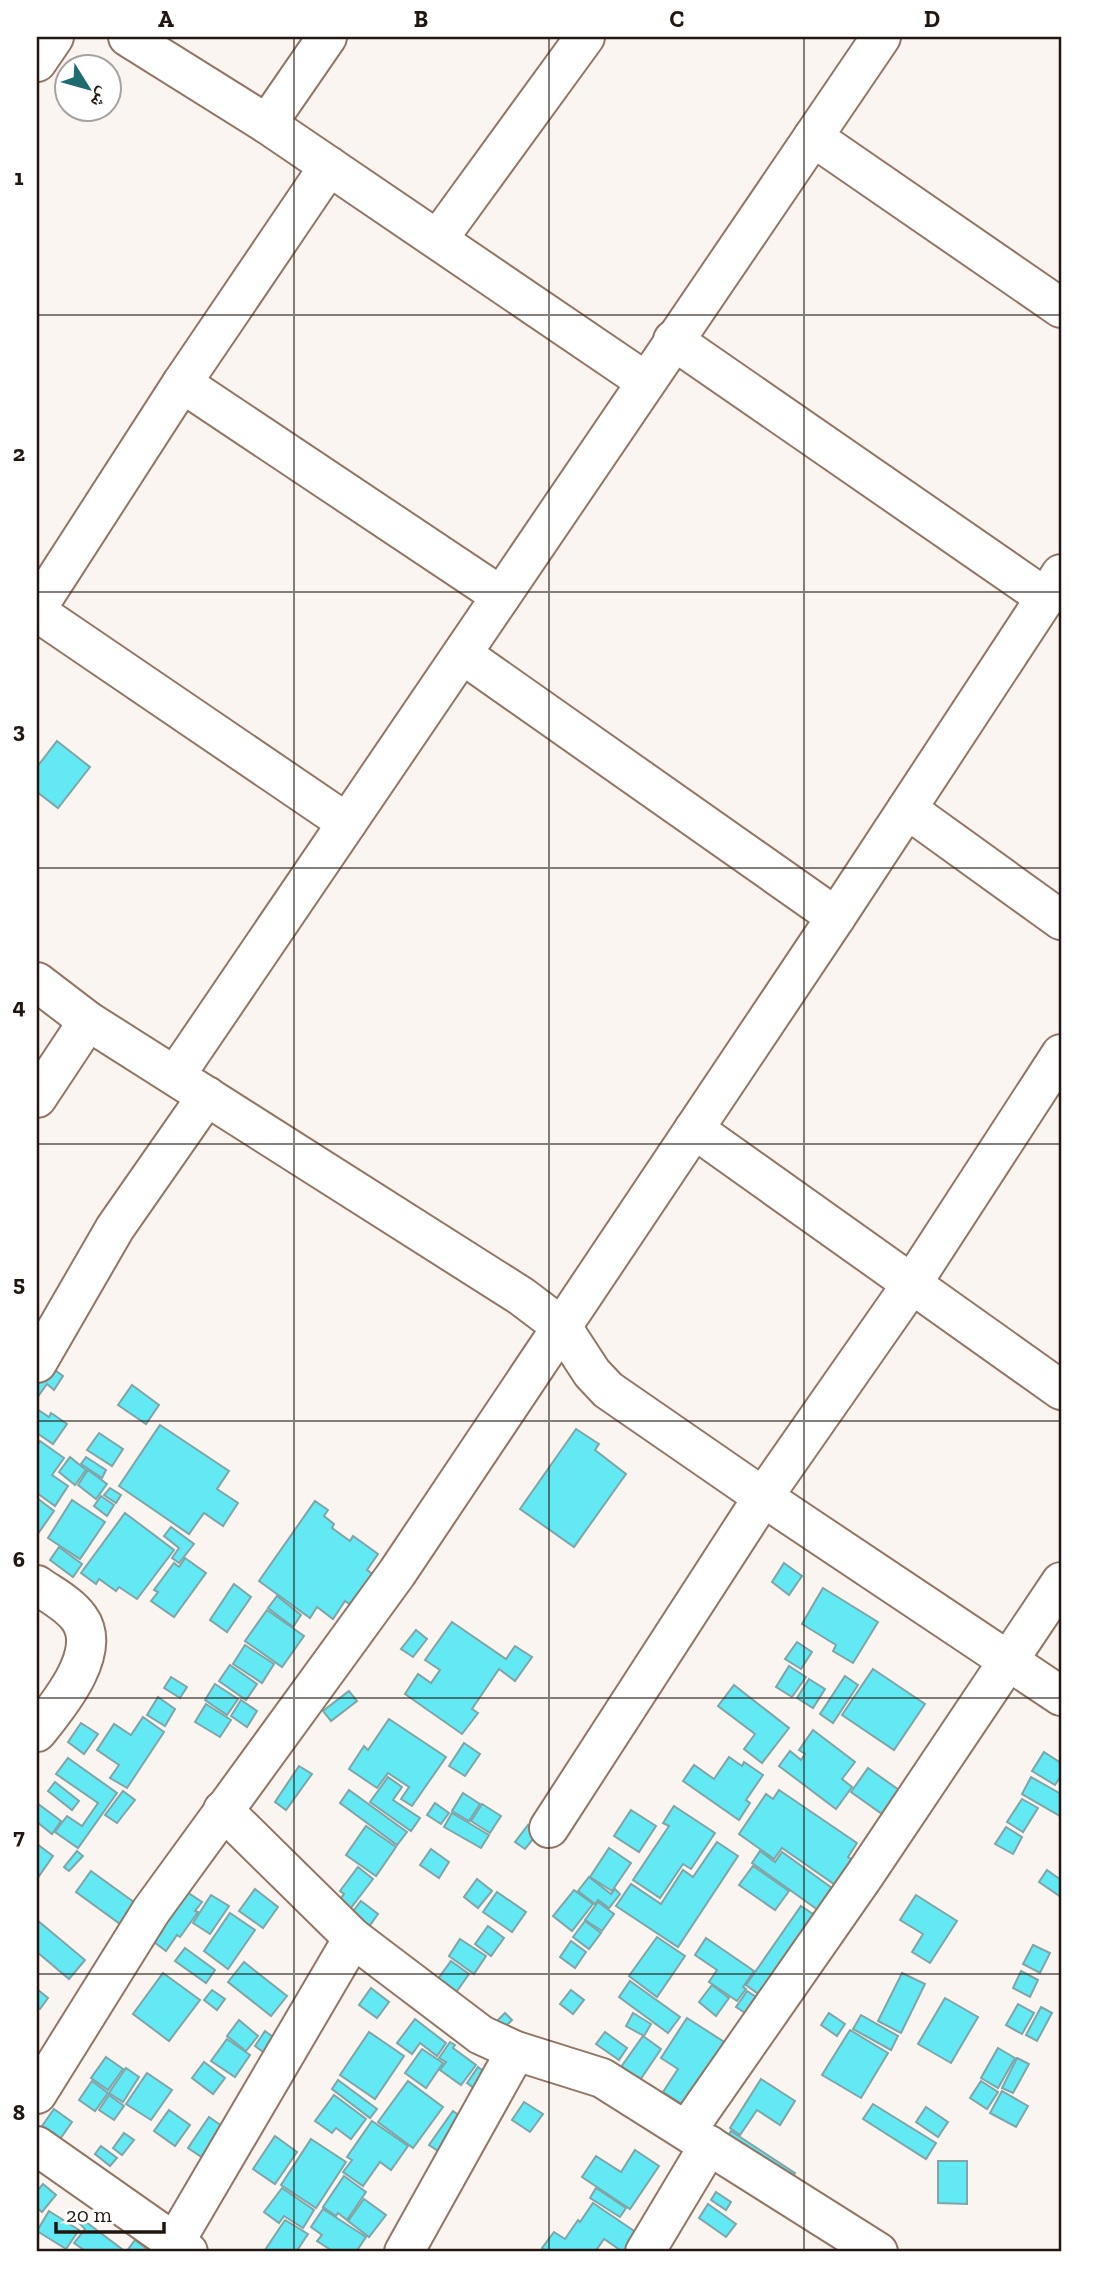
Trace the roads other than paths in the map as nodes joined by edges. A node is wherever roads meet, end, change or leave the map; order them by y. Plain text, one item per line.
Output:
1 (54, 37) edge
2 (128, 37) edge
3 (327, 37) edge
4 (585, 37) edge
5 (864, 43) edge
6 (37, 62) edge
7 (267, 124) junction
8 (813, 137) junction
9 (329, 166) junction
10 (438, 239) junction
11 (1061, 308) edge
12 (673, 340) junction
13 (645, 382) junction
14 (182, 383) junction
15 (1054, 586) edge
16 (502, 596) junction
17 (37, 610) edge
18 (462, 654) junction
19 (907, 809) junction
20 (347, 823) junction
21 (836, 918) junction
22 (1061, 920) edge
23 (37, 982) edge
24 (88, 1021) junction
25 (1061, 1054) edge
26 (175, 1076) junction
27 (207, 1096) junction
28 (37, 1098) edge
29 (694, 1129) junction
30 (911, 1285) junction
31 (562, 1327) junction
32 (37, 1363) edge
33 (1061, 1390) edge
34 (763, 1497) junction
35 (1061, 1582) edge
36 (37, 1585) edge
37 (1008, 1660) junction
38 (1061, 1696) edge
39 (37, 1732) edge
40 (223, 1810) junction
41 (548, 1828) dead end
42 (352, 1938) junction
43 (516, 2051) junction
44 (37, 2094) edge
45 (698, 2138) junction
46 (37, 2146) edge
47 (178, 2249) edge
48 (404, 2252) edge
49 (645, 2252) edge
50 (877, 2252) edge

1 - 6 street
2 - 7 street
3 - 7 street
4 - 10 street
5 - 8 street
7 - 9 street
8 - 11 street
8 - 12 street
9 - 10 street
9 - 14 street
10 - 13 street
12 - 13 street
12 - 15 street
13 - 16 street
14 - 16 street
14 - 17 street
15 - 19 street
16 - 18 street
17 - 20 street
18 - 20 street
18 - 21 street
19 - 21 street
19 - 22 street
20 - 26 street
21 - 29 street
23 - 24 street
24 - 26 street
24 - 28 street
25 - 30 street
26 - 27 street
27 - 31 street
27 - 32 street
29 - 30 street
29 - 31 street
30 - 33 street
30 - 34 street
31 - 34 street
31 - 40 street
34 - 37 street
34 - 41 street
35 - 37 street
36 - 39 street
37 - 38 street
37 - 45 street
40 - 42 street
40 - 44 street
42 - 43 street
42 - 47 street
43 - 45 street
43 - 48 street
45 - 49 street
45 - 50 street
46 - 47 street

